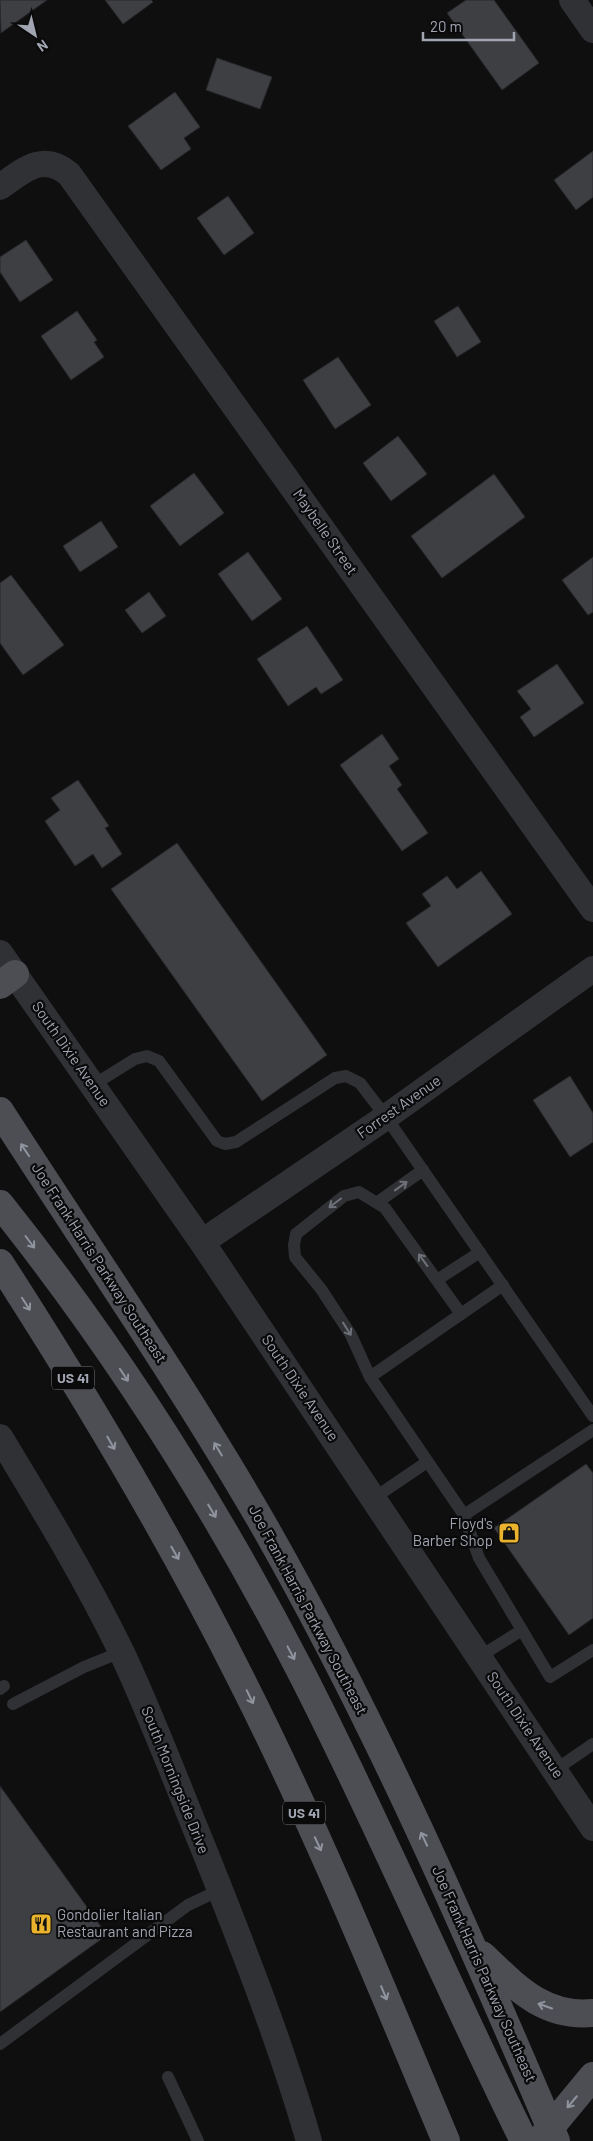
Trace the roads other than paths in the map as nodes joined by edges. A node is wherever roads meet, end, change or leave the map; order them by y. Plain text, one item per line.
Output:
1 (572, 0) edge
2 (593, 30) edge
3 (0, 187) edge
4 (593, 909) edge
5 (593, 969) edge
6 (5, 970) edge
7 (93, 1085) junction
8 (0, 1111) edge
9 (386, 1116) junction
10 (423, 1170) junction
11 (378, 1202) junction
12 (0, 1204) edge
13 (202, 1242) junction
14 (480, 1252) junction
15 (0, 1263) edge
16 (437, 1280) junction
17 (503, 1285) junction
18 (461, 1314) junction
19 (370, 1377) junction
20 (593, 1416) edge
21 (593, 1430) edge
22 (0, 1437) edge
23 (428, 1462) junction
24 (374, 1498) junction
25 (464, 1516) junction
26 (522, 1630) junction
27 (593, 1650) edge
28 (121, 1652) junction
29 (479, 1657) junction
30 (13, 1704) dead end
31 (593, 1744) edge
32 (555, 1770) junction
33 (593, 1828) edge
34 (220, 1890) junction
35 (474, 1947) junction
36 (593, 2013) edge
37 (0, 2044) edge
38 (593, 2076) edge
39 (168, 2077) dead end
40 (548, 2137) edge
41 (198, 2141) edge
42 (309, 2141) edge
43 (446, 2141) edge
44 (524, 2141) edge

1 - 2 street
3 - 4 street, Maybelle Street
5 - 9 street, Forrest Avenue
6 - 7 street, South Dixie Avenue
7 - 9 lane
7 - 13 street, South Dixie Avenue
35 -> 8 main road, Joe Frank Harris Parkway Southeast
9 - 10 lane
9 - 13 street, Forrest Avenue
11 -> 10 lane
10 - 14 lane
16 -> 11 lane
11 -> 19 lane
12 -> 44 main road
13 - 24 street, South Dixie Avenue
14 - 16 lane
14 - 17 lane
15 -> 43 main road, US 41
16 - 18 lane
17 - 18 lane
17 - 20 lane
18 - 19 lane
19 - 23 lane
21 - 25 lane
22 - 28 street, South Morningside Drive
23 - 24 lane
23 - 25 lane
24 - 29 street, South Dixie Avenue
25 - 26 lane
26 - 27 lane
26 - 29 lane
28 - 30 lane
28 - 34 street, South Morningside Drive
29 - 32 street, South Dixie Avenue
31 - 32 lane
32 - 33 street, South Dixie Avenue
34 - 37 lane
34 - 42 street, South Morningside Drive
36 -> 35 main road
35 - 40 main road, Joe Frank Harris Parkway Southeast
38 -> 40 main road
39 - 41 lane

